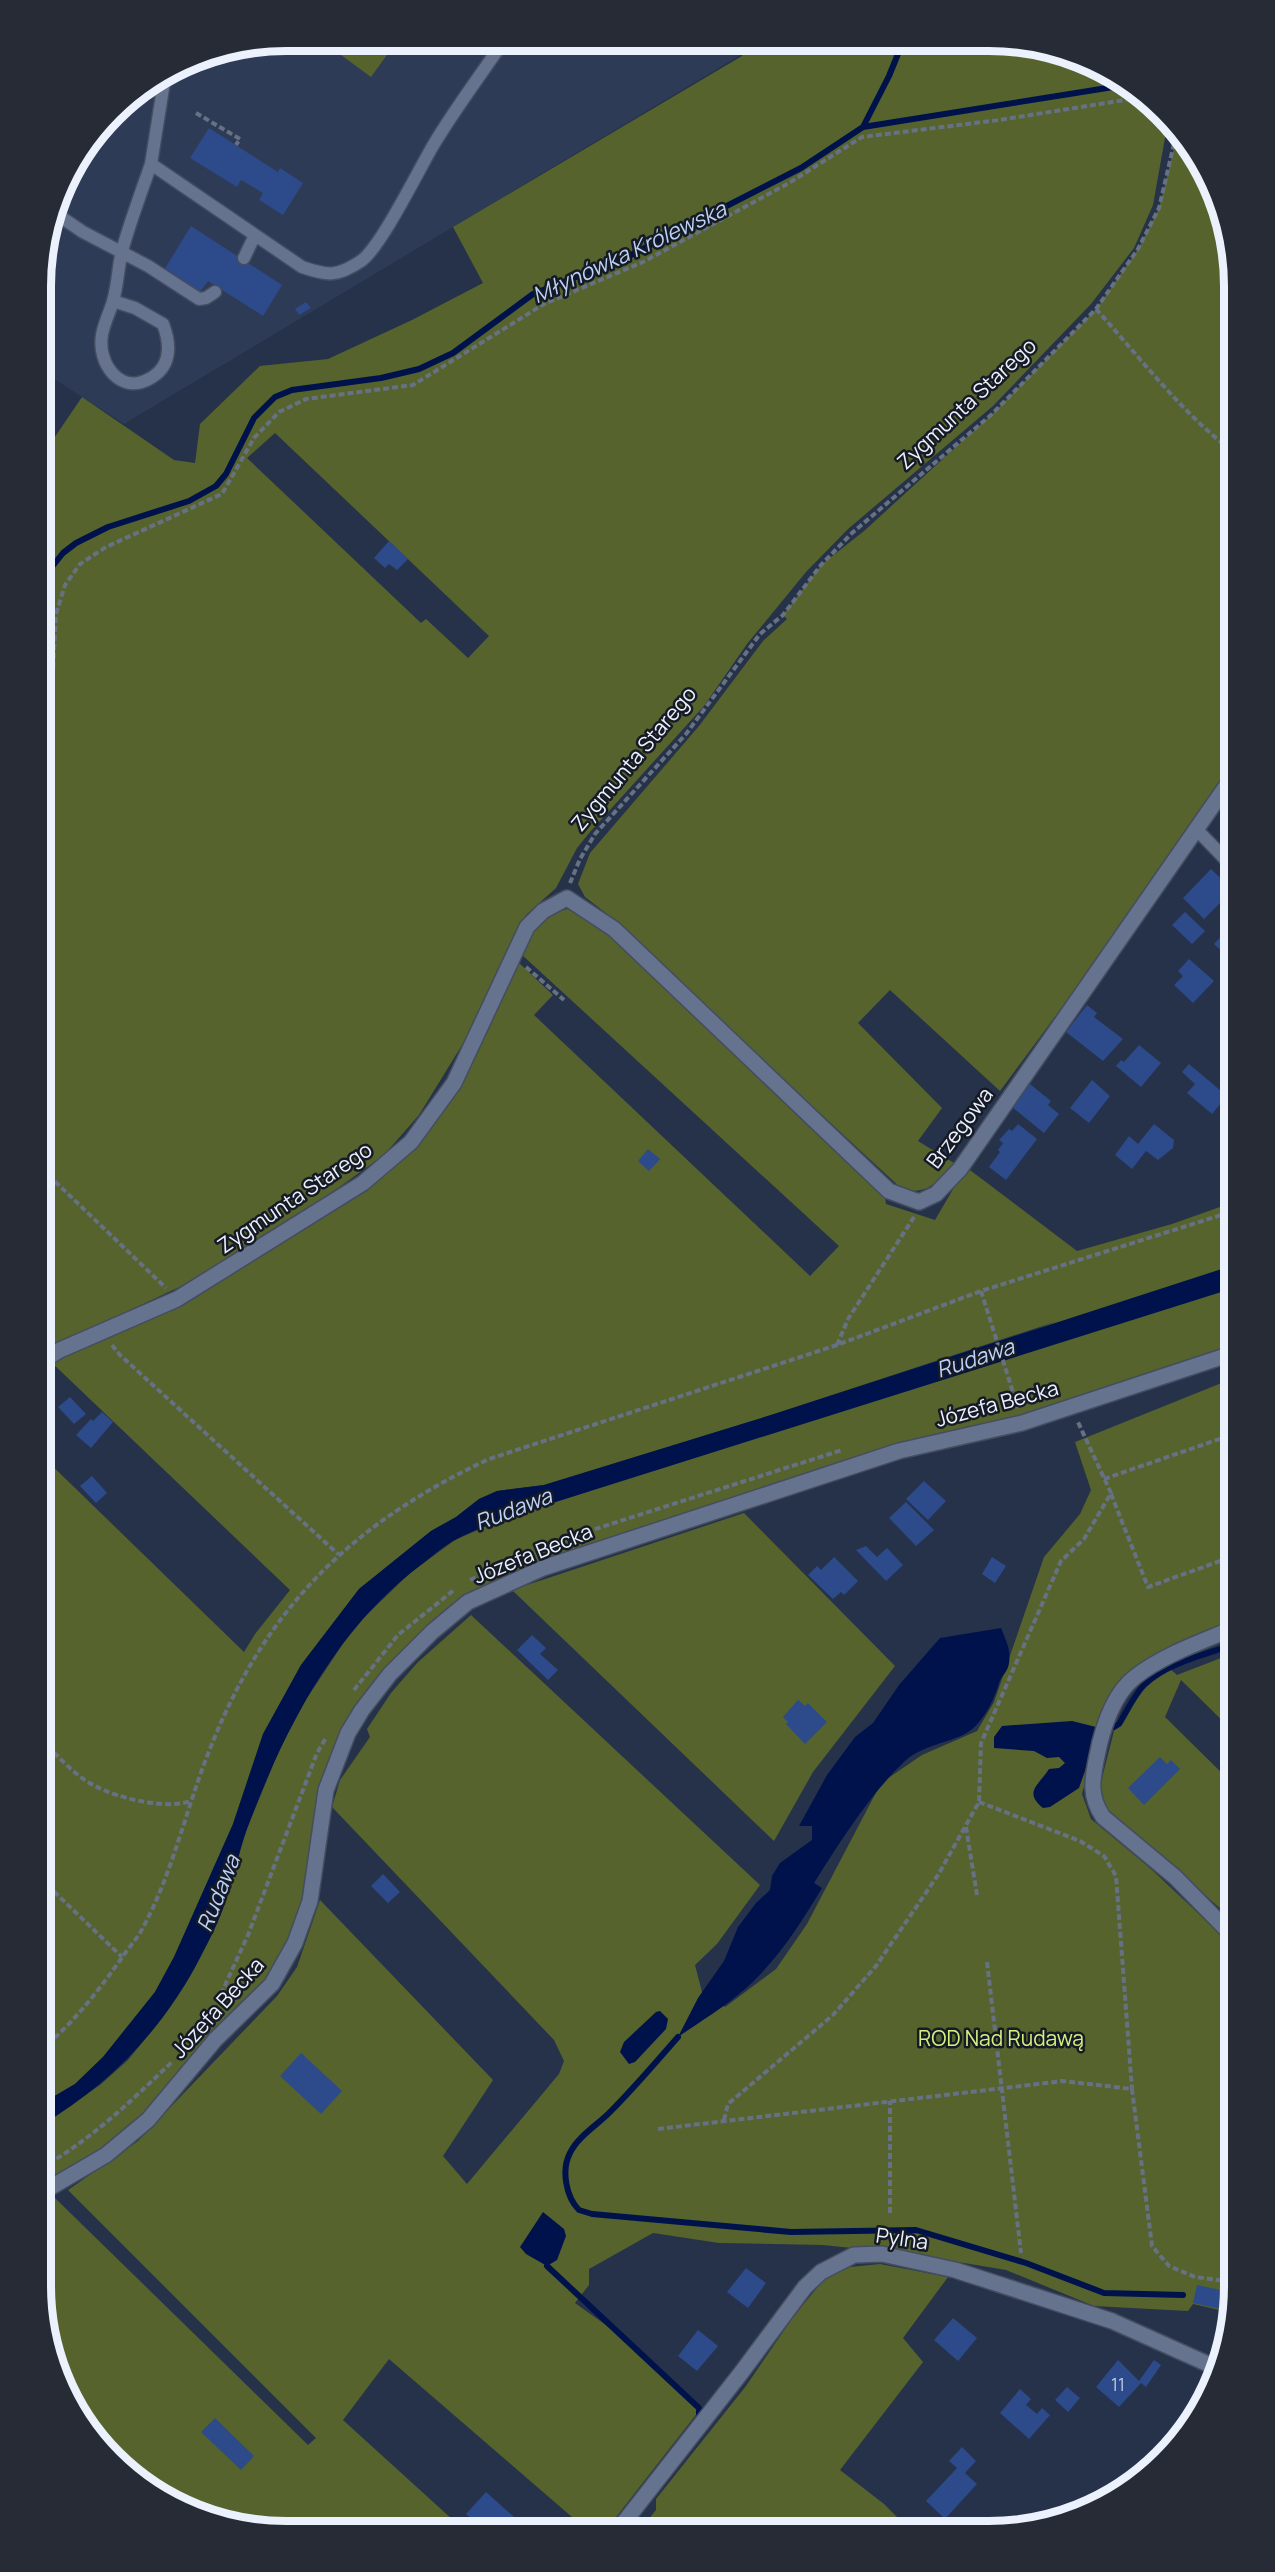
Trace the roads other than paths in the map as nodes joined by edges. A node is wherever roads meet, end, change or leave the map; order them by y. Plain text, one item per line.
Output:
1 (497, 51) edge
2 (164, 85) edge
3 (151, 164) junction
4 (62, 213) edge
5 (255, 236) junction
6 (122, 251) junction
7 (244, 258) dead end
8 (215, 292) dead end
9 (113, 300) junction
10 (1224, 791) edge
11 (1197, 830) junction
12 (1224, 858) edge
13 (567, 898) joint
14 (51, 1356) edge
15 (1224, 1356) edge
16 (1224, 1632) edge
17 (1224, 1927) edge
18 (51, 2187) edge
19 (1211, 2365) edge
20 (625, 2521) edge

1 - 5 lane
2 - 3 lane
3 - 5 lane
3 - 6 lane
4 - 6 lane
5 - 7 lane
6 - 8 lane
6 - 9 lane
9 - 9 lane
10 - 11 street, Brzegowa
11 - 12 lane
11 - 13 street, Brzegowa
13 - 14 street, Zygmunta Starego
15 - 18 street, Józefa Becka
16 - 17 street
19 - 20 street, Pylna

